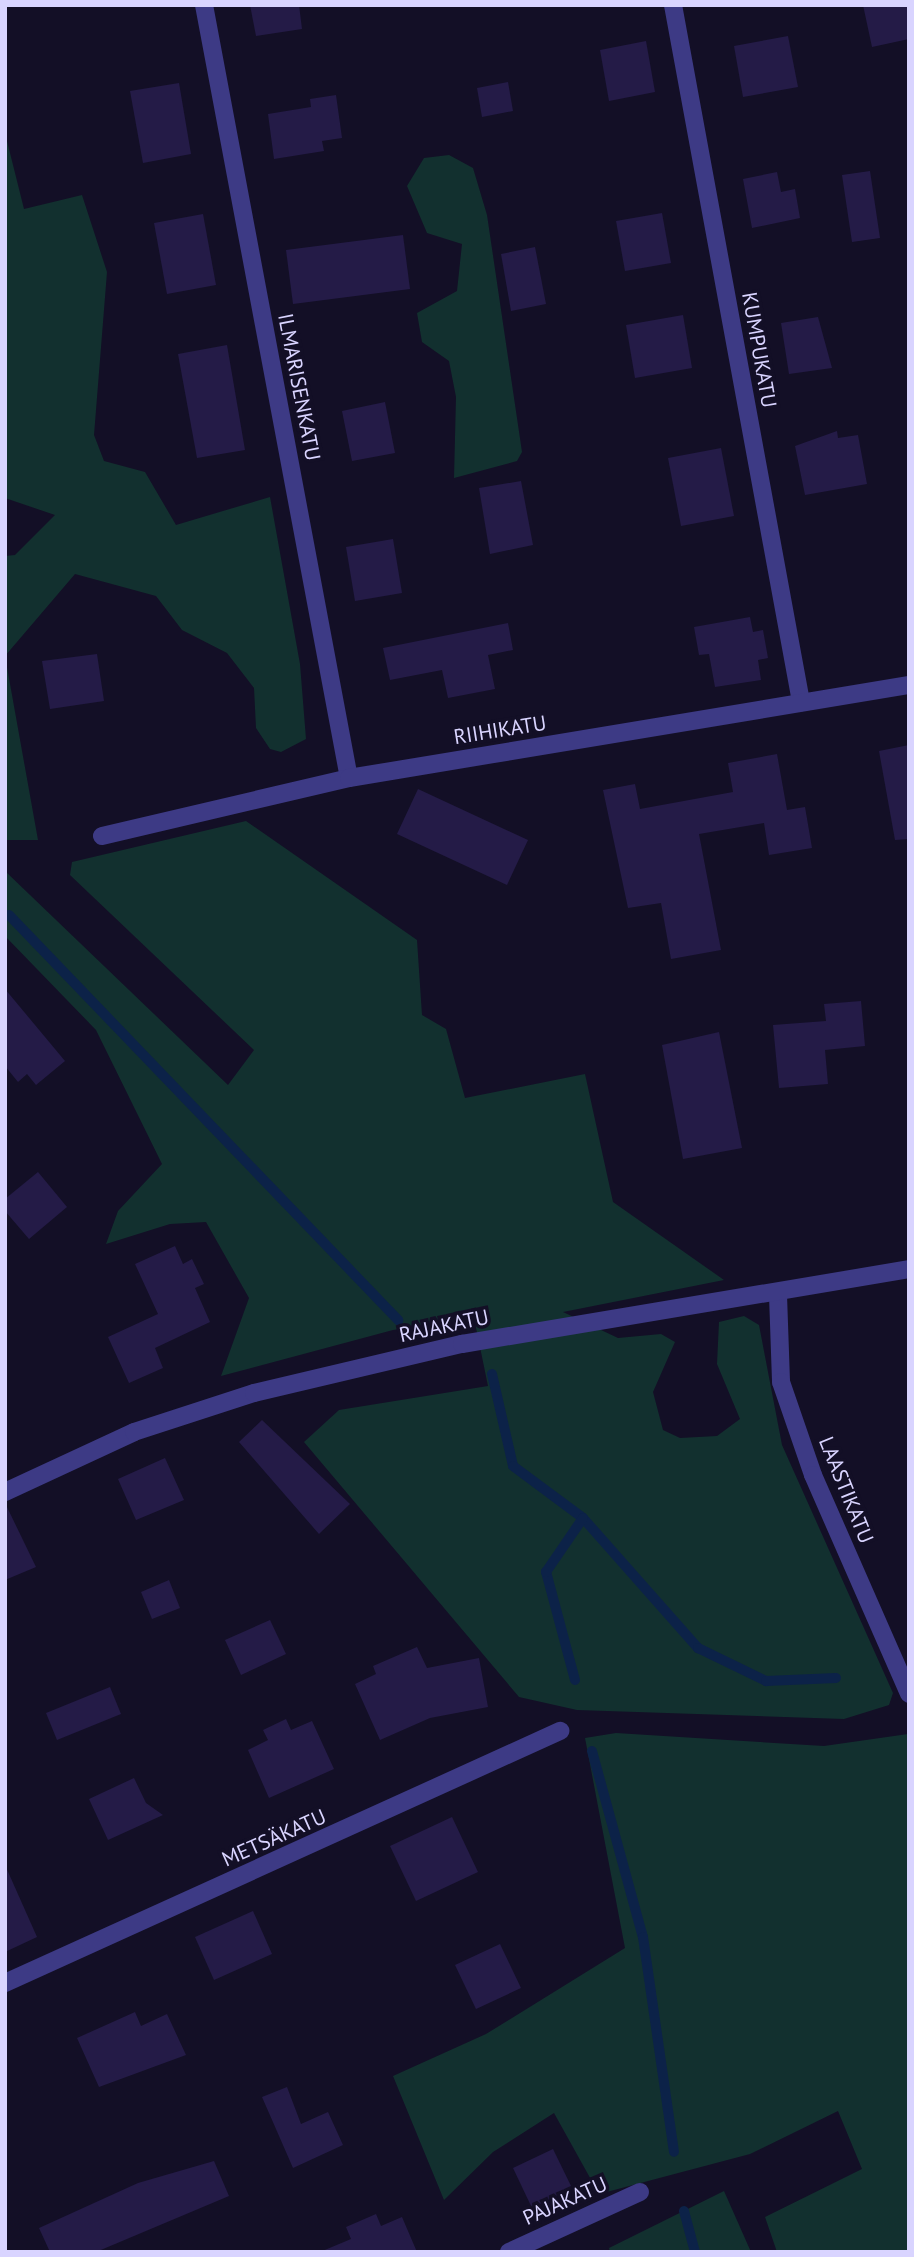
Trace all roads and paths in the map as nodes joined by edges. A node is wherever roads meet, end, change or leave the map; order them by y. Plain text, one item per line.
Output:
1 (204, 5) edge
2 (673, 5) edge
3 (909, 685) edge
4 (801, 702) junction
5 (349, 778) junction
6 (102, 836) dead end
7 (909, 1269) edge
8 (778, 1295) junction
9 (5, 1492) edge
10 (909, 1694) edge
11 (559, 1731) dead end
12 (5, 1983) edge
13 (640, 2192) dead end
14 (509, 2252) edge

1 - 5 street, ILMARISENKATU
2 - 4 street, KUMPUKATU
3 - 4 street, RIIHIKATU
4 - 5 street, RIIHIKATU
5 - 6 street, RIIHIKATU
7 - 8 street, RAJAKATU
8 - 9 street, RAJAKATU
8 - 10 street, LAASTIKATU
11 - 12 street, METSÄKATU
13 - 14 street, PAJAKATU

